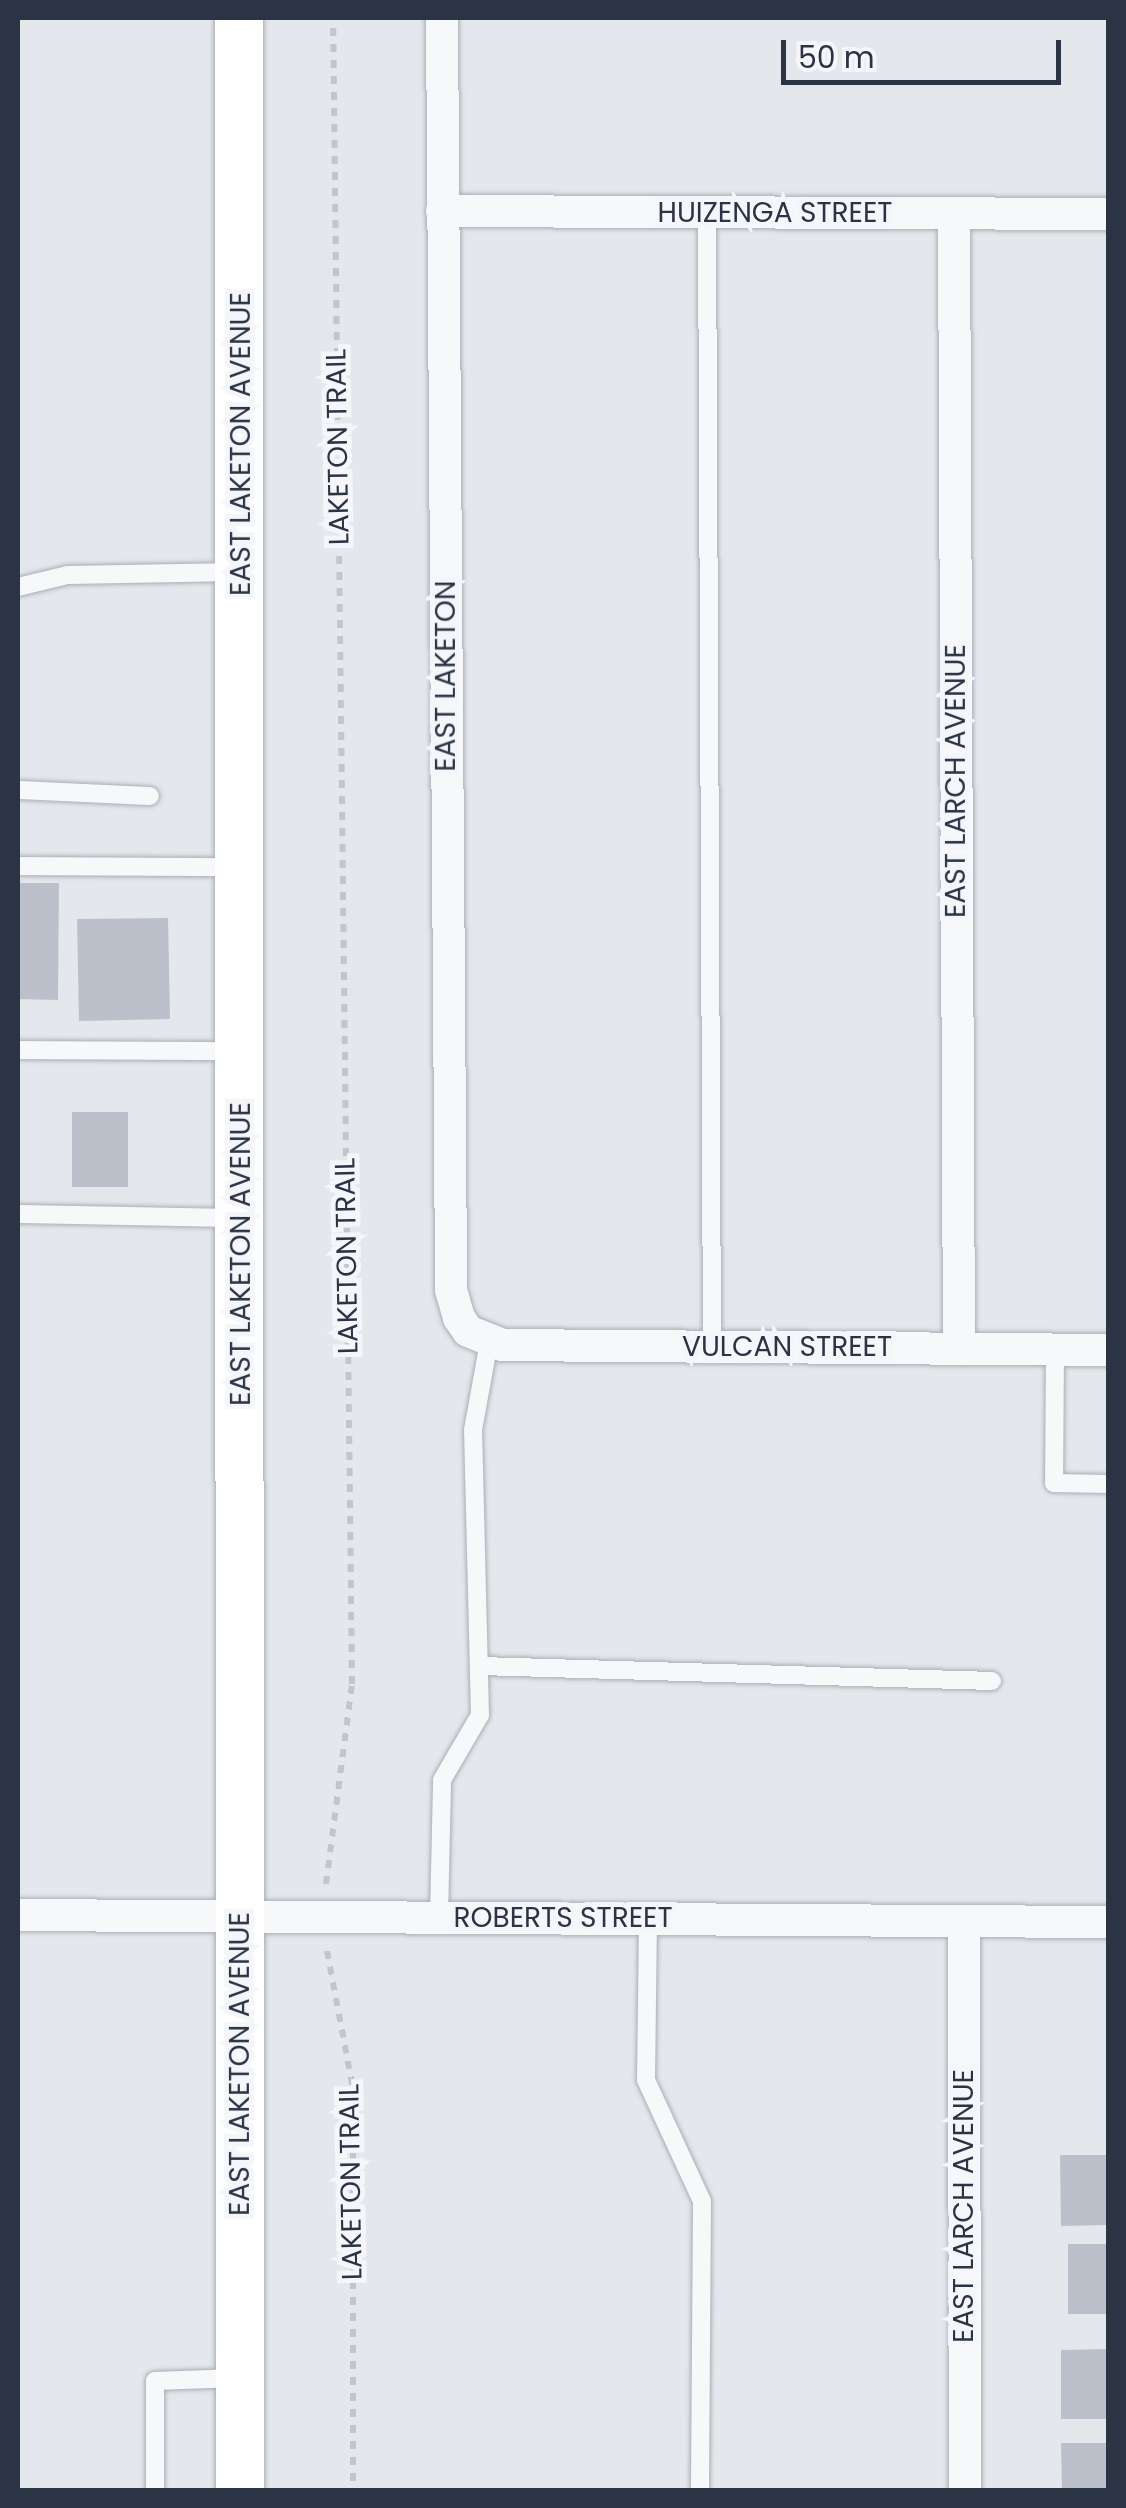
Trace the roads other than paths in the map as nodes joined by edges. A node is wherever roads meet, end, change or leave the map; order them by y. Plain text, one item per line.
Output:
1 (238, 18) edge
2 (442, 18) edge
3 (442, 211) junction
4 (707, 212) junction
5 (954, 213) junction
6 (1108, 214) edge
7 (241, 572) junction
8 (18, 587) edge
9 (18, 790) edge
10 (150, 796) dead end
11 (18, 866) edge
12 (242, 867) junction
13 (18, 1050) edge
14 (241, 1051) junction
15 (18, 1214) edge
16 (241, 1218) junction
17 (478, 1336) junction
18 (712, 1346) junction
19 (958, 1348) junction
20 (1054, 1350) junction
21 (1108, 1350) edge
22 (1108, 1484) edge
23 (478, 1666) junction
24 (992, 1681) dead end
25 (240, 1914) junction
26 (18, 1915) edge
27 (439, 1917) junction
28 (648, 1919) junction
29 (964, 1921) junction
30 (1108, 1922) edge
31 (240, 2378) junction
32 (154, 2490) edge
33 (240, 2490) edge
34 (700, 2490) edge
35 (965, 2490) edge

1 - 7 main road, EAST LAKETON AVENUE
2 - 3 street, EAST LAKETON
3 - 4 street, HUIZENGA STREET
3 - 17 street, EAST LAKETON
4 - 5 street, HUIZENGA STREET
4 - 18 lane
5 - 6 street, HUIZENGA STREET
5 - 19 street, EAST LARCH AVENUE
7 - 8 lane
7 - 12 main road, EAST LAKETON AVENUE
9 - 10 lane
11 - 12 lane
12 - 14 main road, EAST LAKETON AVENUE
13 - 14 lane
14 - 16 main road, EAST LAKETON AVENUE
15 - 16 lane
16 - 25 main road, EAST LAKETON AVENUE
17 - 18 street, VULCAN STREET
17 - 23 lane
18 - 19 street, VULCAN STREET
19 - 20 street, VULCAN STREET
20 - 21 street, VULCAN STREET
20 - 22 lane
23 - 24 lane
23 - 27 lane
25 - 26 street, ROBERTS STREET
25 - 27 street, ROBERTS STREET
25 - 31 main road, EAST LAKETON AVENUE
27 - 28 street, ROBERTS STREET
28 - 29 street, ROBERTS STREET
28 - 34 lane
29 - 30 street, ROBERTS STREET
29 - 35 street, EAST LARCH AVENUE
31 - 32 lane
31 - 33 main road, EAST LAKETON AVENUE

